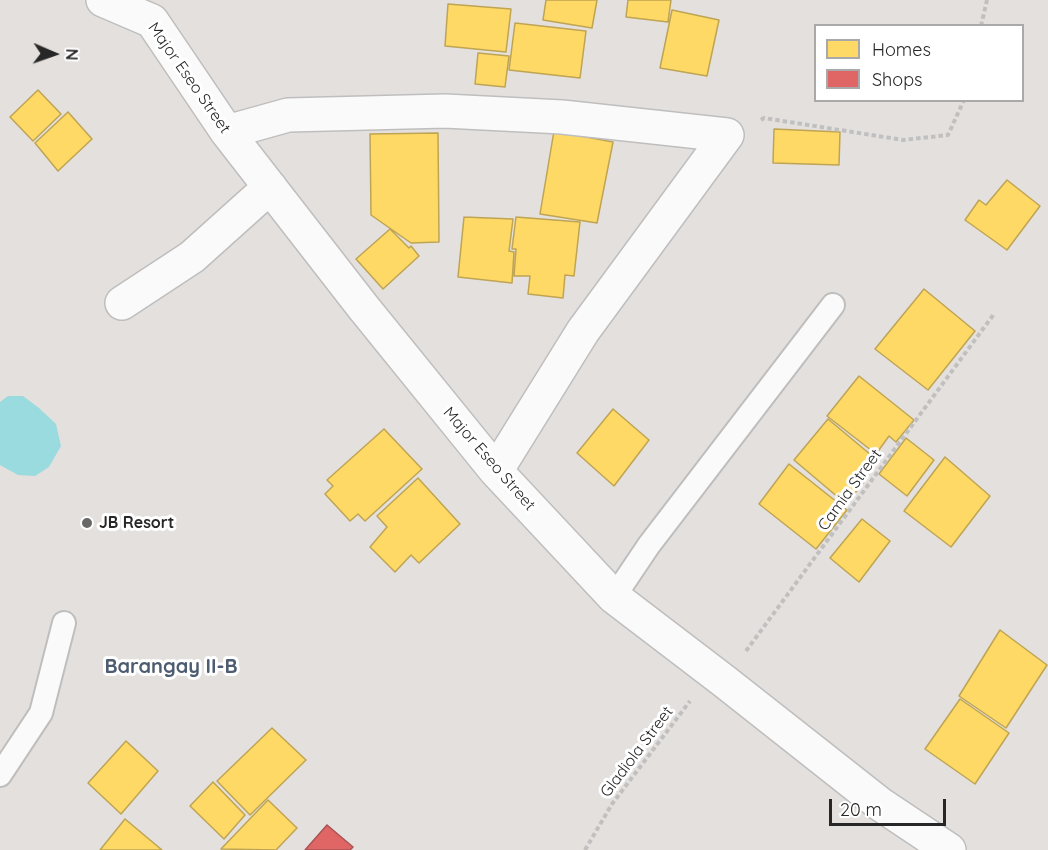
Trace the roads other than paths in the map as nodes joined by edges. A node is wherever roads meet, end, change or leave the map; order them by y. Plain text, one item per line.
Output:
1 (103, 0) edge
2 (227, 132) junction
3 (270, 187) junction
4 (122, 303) dead end
5 (833, 305) dead end
6 (496, 471) junction
7 (614, 597) junction
8 (64, 622) dead end
9 (0, 775) edge
10 (950, 850) edge

1 - 2 street, Major Eseo Street
2 - 3 street, Major Eseo Street
2 - 6 street
3 - 4 street
3 - 6 street, Major Eseo Street
5 - 7 lane
6 - 7 street, Major Eseo Street
7 - 10 street, Major Eseo Street
8 - 9 lane

